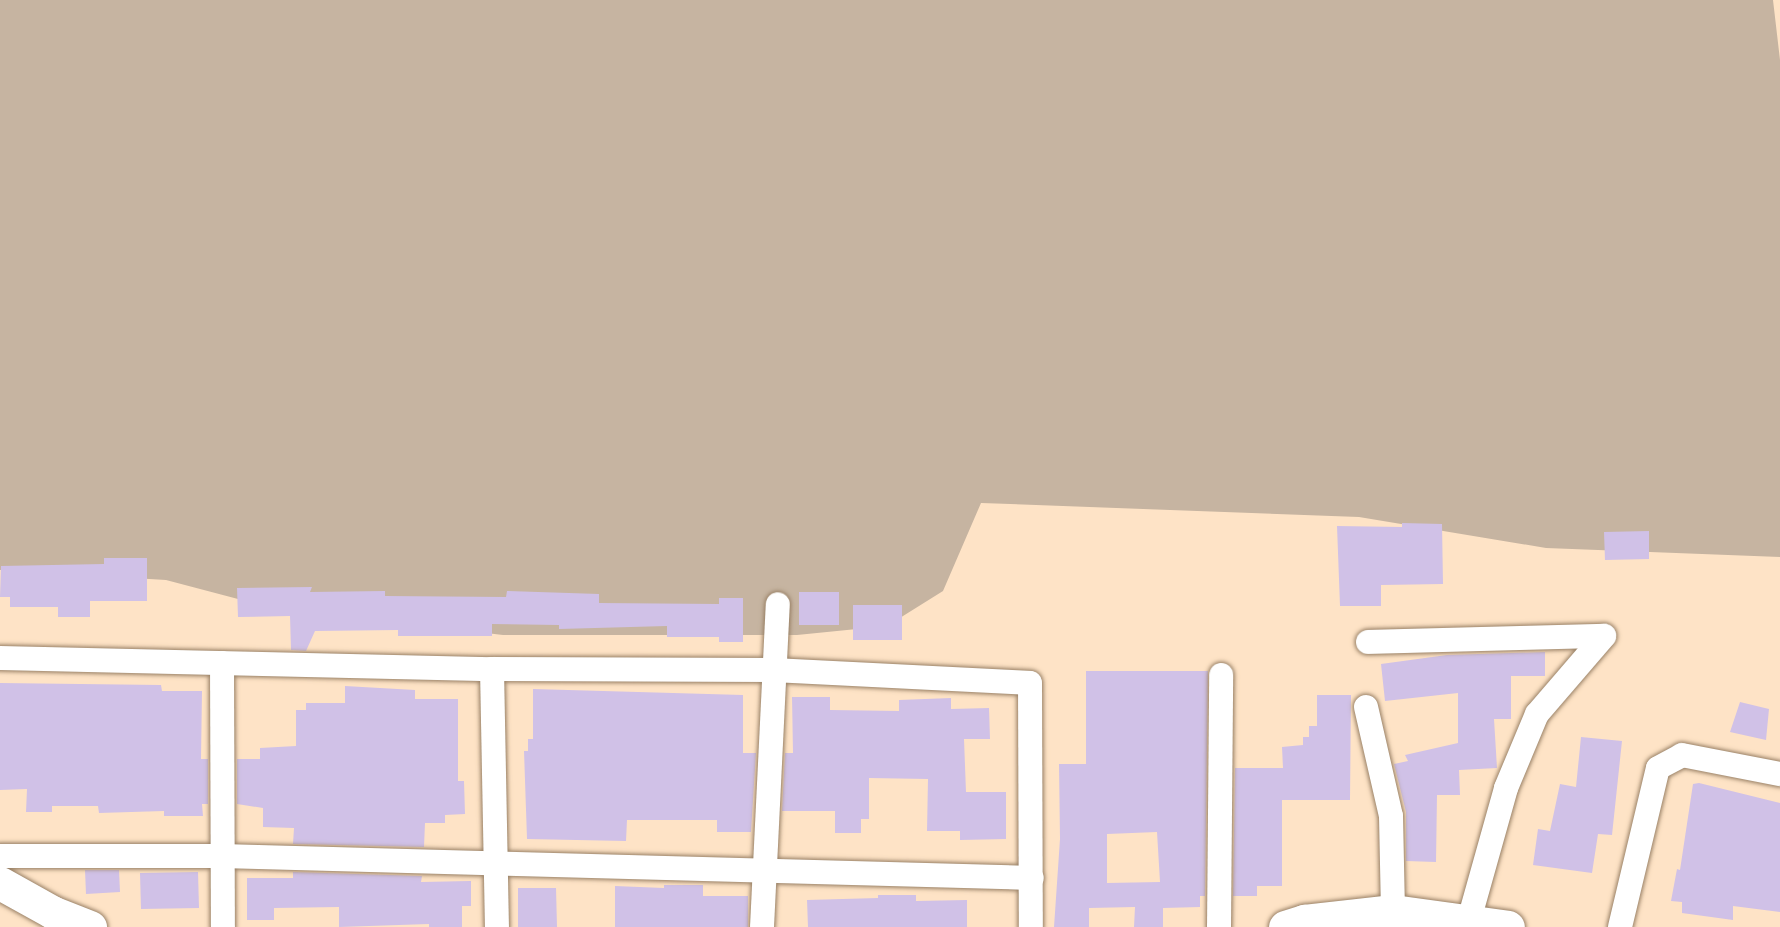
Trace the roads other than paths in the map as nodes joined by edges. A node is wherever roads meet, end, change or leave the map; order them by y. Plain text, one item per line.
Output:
1 (778, 604) dead end
2 (1368, 642) dead end
3 (0, 658) edge
4 (222, 663) junction
5 (492, 669) junction
6 (775, 670) junction
7 (1221, 675) dead end
8 (1366, 707) dead end
9 (1780, 774) edge
10 (0, 856) edge
11 (221, 856) junction
12 (497, 864) junction
13 (764, 869) junction
14 (1032, 878) junction
15 (0, 883) edge
16 (1393, 911) junction
17 (1469, 920) junction
18 (90, 927) edge
19 (224, 927) edge
20 (497, 927) edge
21 (762, 927) edge
22 (1031, 927) edge
23 (1219, 927) edge
24 (1285, 927) edge
25 (1508, 927) edge
26 (1620, 927) edge

1 - 6 street
2 - 17 street
3 - 4 street
4 - 5 street
4 - 11 street
5 - 6 street
5 - 12 street
6 - 13 street
6 - 14 street
7 - 23 street
8 - 16 street
9 - 26 street
10 - 11 street
11 - 12 street
11 - 19 street
12 - 13 street
12 - 20 street
13 - 14 street
13 - 21 street
14 - 22 street
15 - 18 main road
16 - 17 main road
16 - 24 main road
17 - 25 main road

